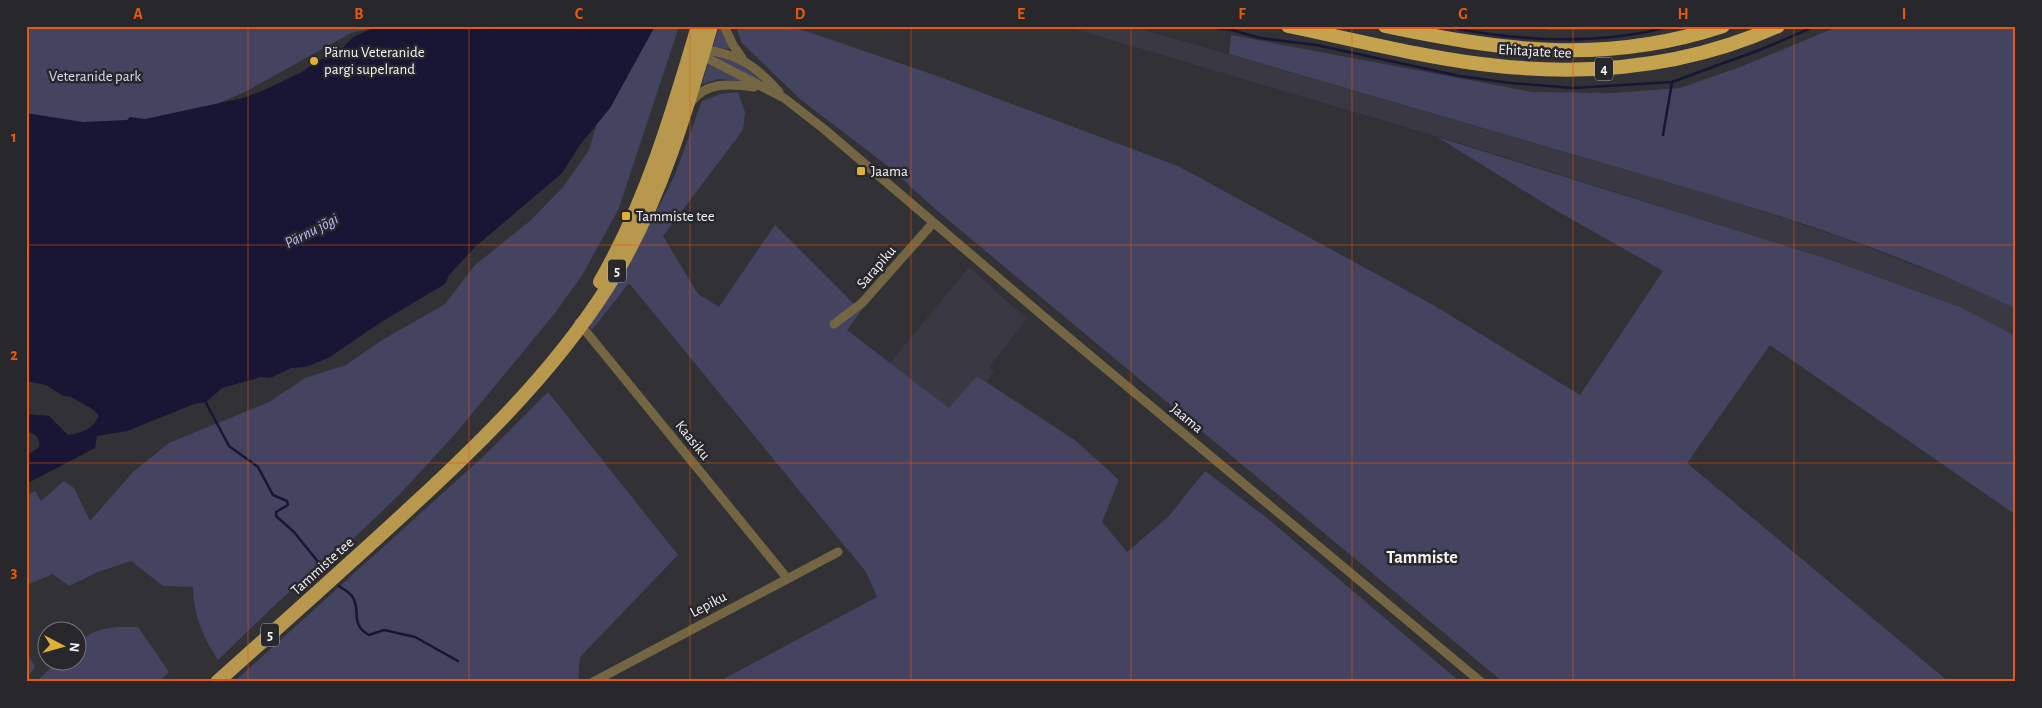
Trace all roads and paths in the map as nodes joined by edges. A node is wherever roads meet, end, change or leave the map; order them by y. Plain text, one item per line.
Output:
1 (698, 26) edge
2 (711, 26) edge
3 (724, 26) edge
4 (1288, 26) edge
5 (1385, 26) edge
6 (1723, 26) edge
7 (1778, 26) edge
8 (699, 51) junction
9 (744, 60) junction
10 (764, 88) junction
11 (784, 98) junction
12 (684, 112) junction
13 (933, 223) junction
14 (580, 323) junction
15 (834, 324) dead end
16 (838, 552) dead end
17 (787, 578) junction
18 (217, 682) edge
19 (593, 682) edge
20 (1481, 682) edge

1 - 8 main road, Tammiste tee / 5
2 - 8 main road, Tammiste tee / 5
3 - 9 street, Jaama
4 - 7 highway, Ehitajate tee / 4
5 - 6 highway, Ehitajate tee / 4
8 - 9 street, Jaama
8 - 10 street, Jaama
8 - 12 main road, Tammiste tee / 5
8 - 14 main road, Tammiste tee / 5
9 - 11 street, Jaama
10 - 11 street, Jaama
10 - 12 street, Jaama
11 - 13 street, Jaama
12 - 14 main road, Tammiste tee / 5
13 - 15 street, Sarapiku
13 - 20 street, Jaama
14 - 17 street, Kaasiku
14 - 18 main road, Tammiste tee / 5
16 - 17 street, Lepiku
17 - 19 street, Lepiku

